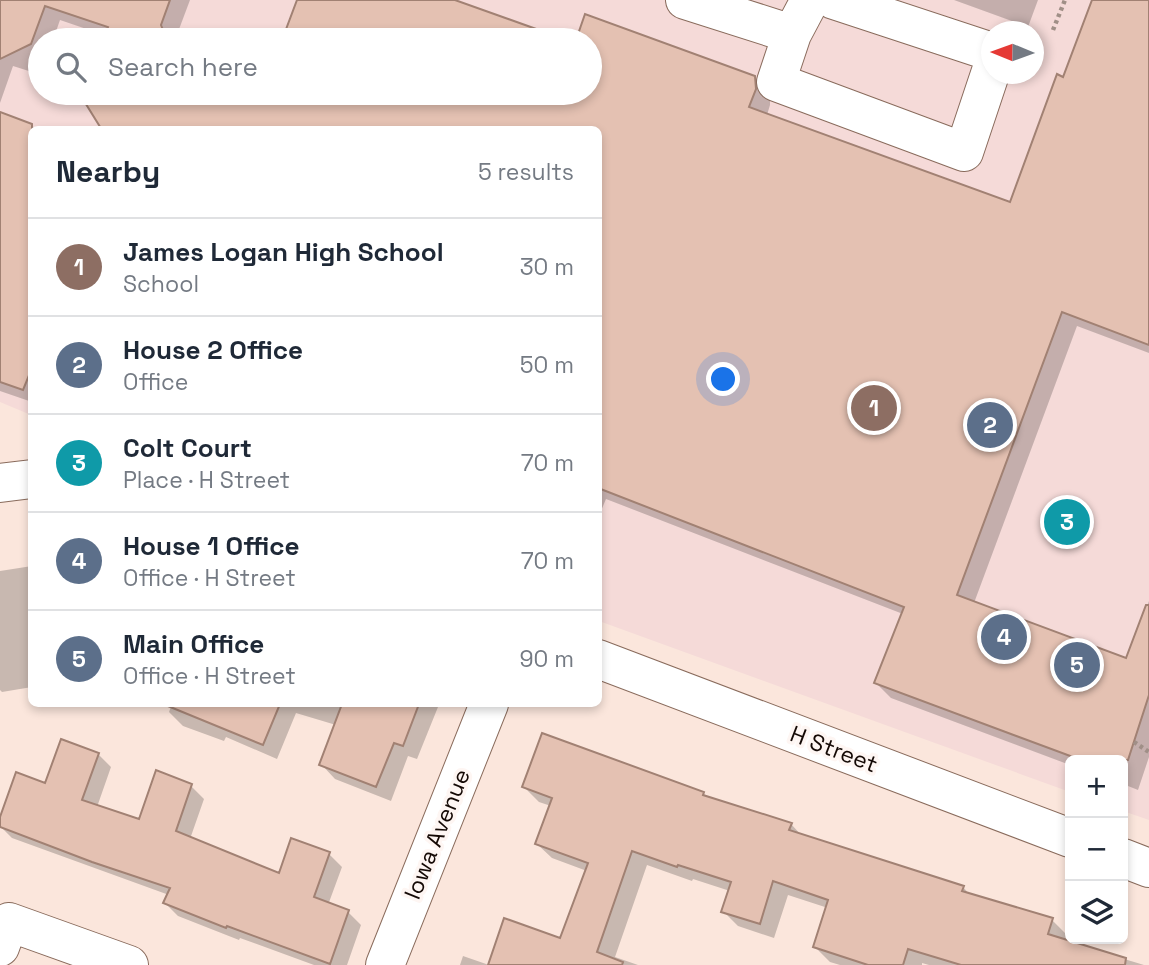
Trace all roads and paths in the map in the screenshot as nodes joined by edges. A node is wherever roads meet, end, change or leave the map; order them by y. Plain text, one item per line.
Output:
1 (685, 0) edge
2 (810, 0) edge
3 (834, 0) edge
4 (1065, 0) edge
5 (1054, 30) dead end
6 (792, 34) junction
7 (981, 48) edge
8 (987, 84) edge
9 (28, 480) edge
10 (0, 483) edge
11 (602, 661) edge
12 (488, 707) edge
13 (1134, 742) dead end
14 (1149, 751) edge
15 (1065, 836) edge
16 (1128, 860) edge
17 (1149, 868) edge
18 (5, 935) edge
19 (129, 965) edge
20 (385, 965) edge

1 - 6 street
2 - 6 street
3 - 7 street
4 - 5 path
6 - 8 street
9 - 10 street
11 - 15 street, H Street
12 - 20 street, Iowa Avenue
13 - 14 path
16 - 17 street
18 - 19 street

